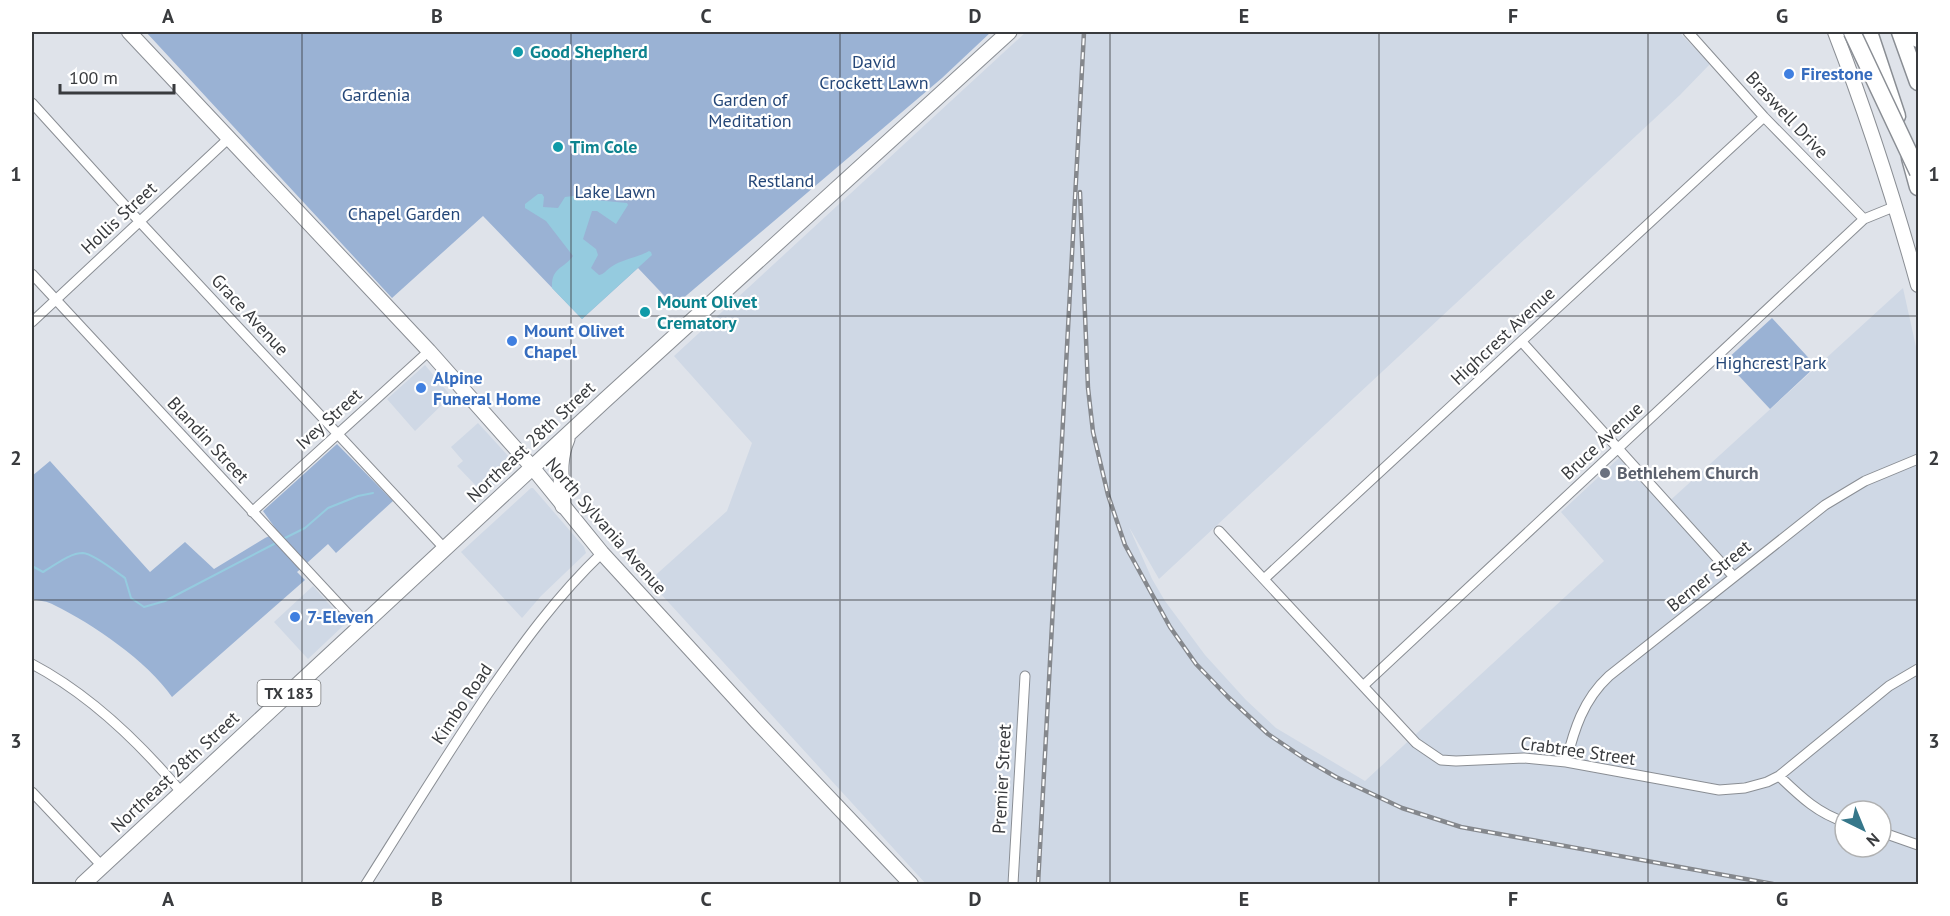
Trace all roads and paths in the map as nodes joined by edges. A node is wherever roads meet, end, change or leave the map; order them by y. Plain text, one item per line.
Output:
1 (129, 32) edge
2 (1009, 32) edge
3 (1688, 32) edge
4 (1835, 32) edge
5 (1852, 32) edge
6 (1869, 32) edge
7 (1900, 32) edge
8 (1916, 32) edge
9 (1918, 39) edge
10 (1918, 82) edge
11 (32, 103) edge
12 (1764, 117) junction
13 (228, 139) junction
14 (1918, 172) edge
15 (1918, 187) edge
16 (1896, 206) junction
17 (1864, 219) junction
18 (140, 222) junction
19 (32, 274) edge
20 (1918, 285) edge
21 (55, 300) junction
22 (32, 322) edge
23 (1522, 342) junction
24 (429, 351) junction
25 (339, 433) junction
26 (569, 433) junction
27 (1619, 448) junction
28 (1918, 459) edge
29 (532, 467) junction
30 (563, 506) junction
31 (252, 512) junction
32 (1219, 531) dead end
33 (445, 549) junction
34 (602, 553) junction
35 (1734, 577) junction
36 (1264, 579) junction
37 (360, 627) junction
38 (32, 664) edge
39 (1918, 669) edge
40 (1025, 676) dead end
41 (1363, 686) junction
42 (1566, 762) junction
43 (1779, 776) junction
44 (32, 792) edge
45 (182, 793) junction
46 (1833, 817) edge
47 (1893, 836) edge
48 (1918, 845) edge
49 (102, 866) junction
50 (83, 885) edge
51 (366, 885) edge
52 (911, 885) edge
53 (1013, 885) edge

1 - 13 main road, North Sylvania Avenue
2 - 26 main road, Northeast 28th Street / TX 183
3 - 12 street, Braswell Drive
4 - 16 main road
5 - 14 highway, bridge
6 - 15 highway
7 - 10 highway
8 - 9 highway
11 - 18 street, Grace Avenue
12 - 17 street, Braswell Drive
12 - 23 street, Highcrest Avenue
13 - 18 street, Hollis Street
13 - 24 main road, North Sylvania Avenue
16 - 17 street
16 - 20 main road
17 - 27 street, Bruce Avenue
18 - 21 street, Hollis Street
18 - 25 street, Grace Avenue
19 - 21 street, Blandin Street
21 - 22 street, Hollis Street
21 - 31 street, Blandin Street
23 - 27 street
23 - 36 street, Highcrest Avenue
24 - 25 street, Ivey Street
24 - 29 main road, North Sylvania Avenue
25 - 31 street, Ivey Street
25 - 33 street, Grace Avenue
26 - 29 main road, Northeast 28th Street / TX 183
26 - 30 main road
27 - 35 street
27 - 41 street, Bruce Avenue
28 - 35 street, Berner Street
29 - 30 main road, North Sylvania Avenue
29 - 33 main road, Northeast 28th Street / TX 183
30 - 34 main road, North Sylvania Avenue
31 - 37 street, Blandin Street
32 - 36 street, Crabtree Street
33 - 37 main road, Northeast 28th Street / TX 183
34 - 51 street, Kimbo Road
34 - 52 main road, North Sylvania Avenue
35 - 42 street, Berner Street
36 - 41 street, Crabtree Street
37 - 45 main road, Northeast 28th Street / TX 183
38 - 45 street
39 - 43 street, Crabtree Street
40 - 53 street, Premier Street
41 - 42 street, Crabtree Street
42 - 43 street, Crabtree Street
43 - 46 street
44 - 49 street
45 - 49 main road, Northeast 28th Street / TX 183
47 - 48 street
49 - 50 main road, Northeast 28th Street / TX 183

